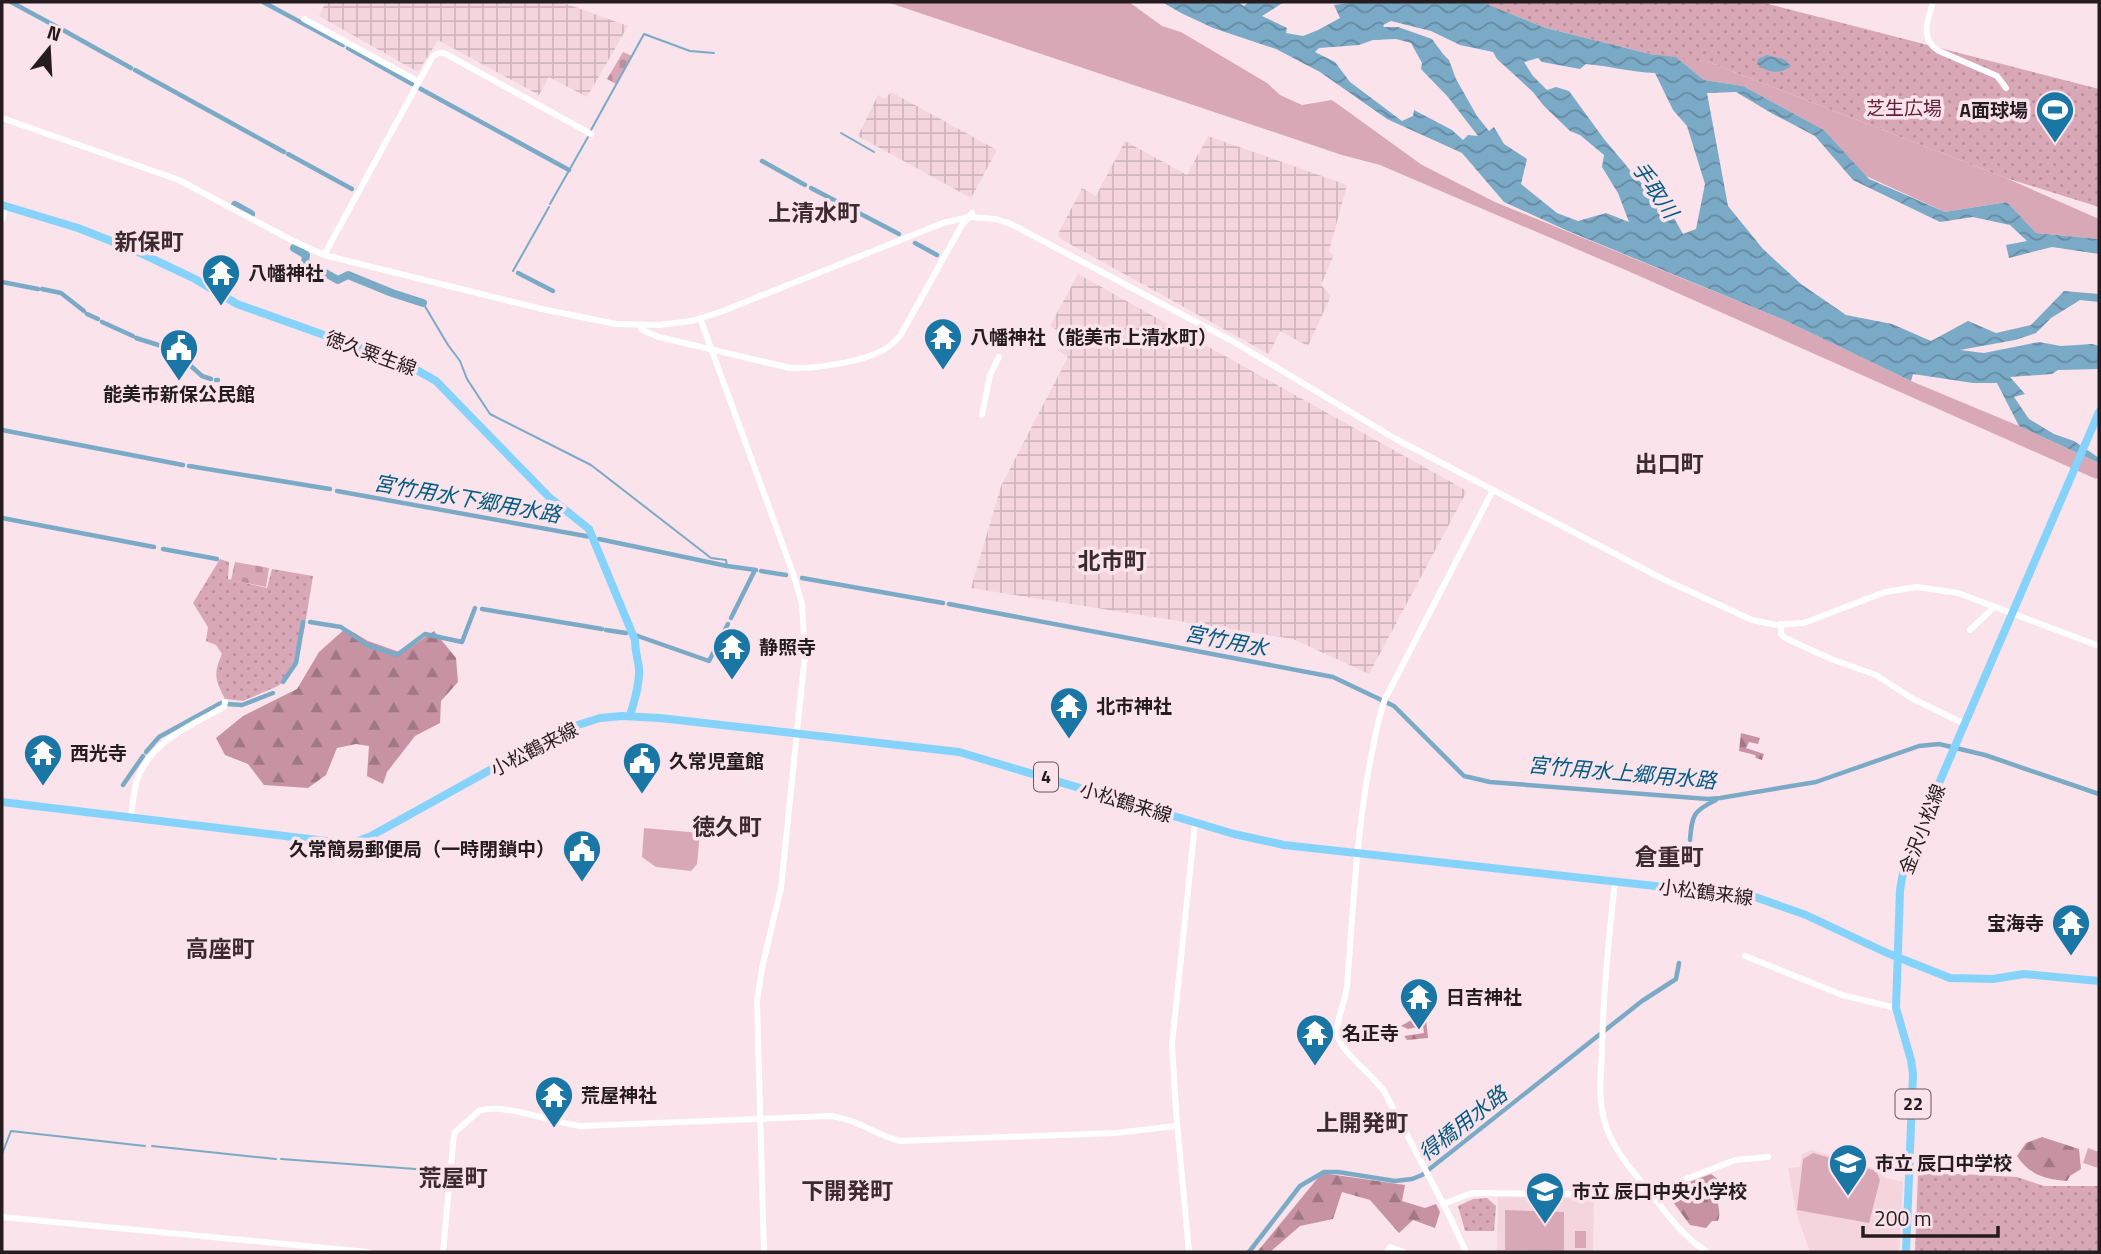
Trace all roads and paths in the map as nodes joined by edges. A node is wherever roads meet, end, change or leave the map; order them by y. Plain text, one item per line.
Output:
1 (1933, 2) edge
2 (304, 19) dead end
3 (419, 82) junction
4 (2006, 88) dead end
5 (2, 118) edge
6 (591, 134) dead end
7 (4, 205) edge
8 (970, 215) junction
9 (2, 220) edge
10 (324, 255) junction
11 (700, 318) junction
12 (640, 326) junction
13 (712, 350) junction
14 (999, 357) dead end
15 (2099, 412) edge
16 (982, 415) dead end
17 (1493, 490) junction
18 (1994, 607) junction
19 (2013, 614) junction
20 (1781, 624) junction
21 (1970, 630) dead end
22 (2099, 646) edge
23 (225, 702) dead end
24 (631, 716) junction
25 (1965, 723) junction
26 (798, 733) junction
27 (2, 802) edge
28 (131, 818) junction
29 (1195, 822) junction
30 (1356, 853) junction
31 (1615, 881) junction
32 (1745, 956) dead end
33 (1897, 957) junction
34 (2099, 981) edge
35 (1896, 1008) junction
36 (760, 1119) junction
37 (1177, 1126) junction
38 (1768, 1157) dead end
39 (1648, 1191) junction
40 (1443, 1204) junction
41 (2, 1217) edge
42 (272, 1242) junction
43 (271, 1252) edge
44 (368, 1252) edge
45 (443, 1252) edge
46 (764, 1252) edge
47 (1189, 1252) edge
48 (1387, 1252) edge
49 (1404, 1252) edge
50 (1466, 1252) edge
51 (1707, 1252) edge
52 (1906, 1252) edge

1 - 4 street
2 - 3 street
3 - 6 street
3 - 10 street
5 - 10 street
7 - 9 street
7 - 24 main road, 徳久粟生線
8 - 11 street
8 - 13 street
8 - 17 street
10 - 12 street
11 - 12 street
11 - 13 street
12 - 13 street
13 - 26 street
14 - 16 street
15 - 19 main road, 金沢小松線 / 22
17 - 20 street
17 - 30 street
18 - 19 street
18 - 20 street
18 - 21 street
19 - 22 street
19 - 25 main road, 金沢小松線 / 22
20 - 25 street
23 - 28 street
24 - 26 main road, 小松鶴来線 / 4
24 - 28 main road, 小松鶴来線 / 4
25 - 33 main road, 金沢小松線 / 22
26 - 29 main road, 小松鶴来線 / 4
26 - 36 street
27 - 28 main road, 小松鶴来線 / 4
29 - 30 main road, 小松鶴来線 / 4
29 - 37 street
30 - 31 main road, 小松鶴来線 / 4
30 - 40 street
31 - 33 main road, 小松鶴来線 / 4
31 - 39 street
32 - 35 street
33 - 34 main road, 小松鶴来線 / 4
33 - 35 main road, 金沢小松線 / 22
35 - 52 main road, 金沢小松線 / 22
36 - 37 street
36 - 45 street
36 - 46 street
37 - 47 street
38 - 39 street
39 - 40 street
39 - 51 street
40 - 50 street
41 - 42 street
42 - 43 street
42 - 44 street
48 - 49 street

